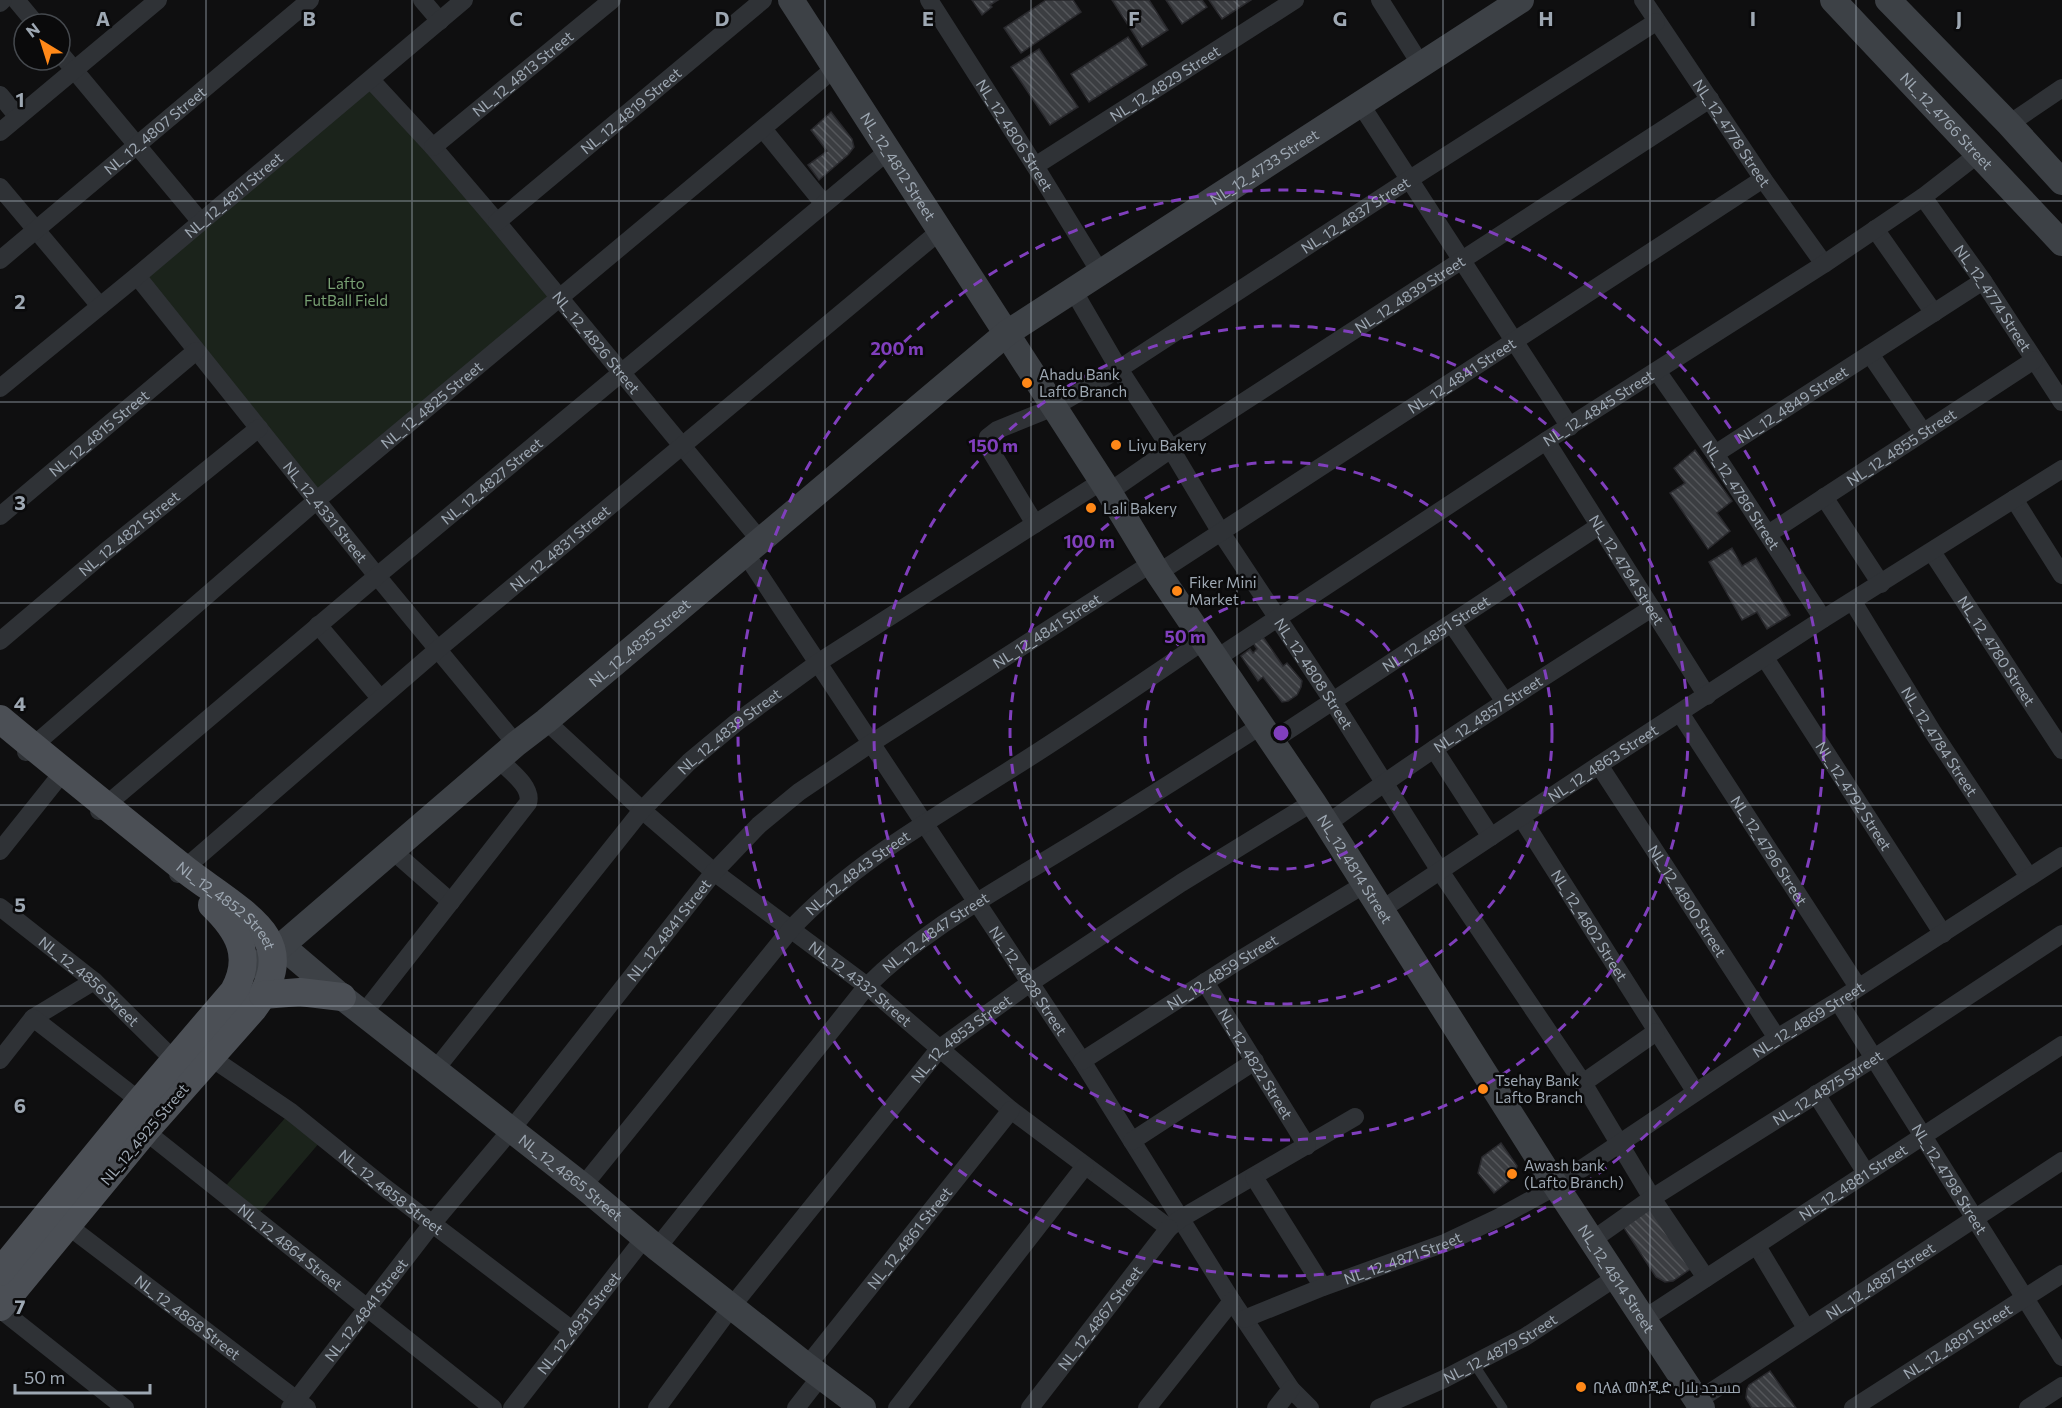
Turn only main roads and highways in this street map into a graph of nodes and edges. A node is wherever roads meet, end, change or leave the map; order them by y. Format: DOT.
graph roads {
  1 [pos="0,719"];
  2 [pos="0,734"];
  3 [pos="28,750"];
  4 [pos="180,872"];
  5 [pos="277,951"];
  6 [pos="238,983"];
  7 [pos="263,995"];
  8 [pos="353,1006"];
  9 [pos="99,1169"];
  10 [pos="0,1272"];
  11 [pos="0,1308"];
  1 -- 3 [label="main road, NL_12_4852 Street"];
  2 -- 3 [label="main road, NL_12_4852 Street"];
  3 -- 4 [label="main road, NL_12_4852 Street"];
  4 -- 5 [label="main road, NL_12_4852 Street"];
  4 -- 6 [label="main road, NL_12_4852 Street"];
  5 -- 7 [label="main road, NL_12_4925 Street"];
  6 -- 9 [label="main road, NL_12_4925 Street"];
  7 -- 8 [label="main road"];
  7 -- 9 [label="main road, NL_12_4925 Street"];
  9 -- 10 [label="main road, NL_12_4925 Street"];
  9 -- 11 [label="main road, NL_12_4925 Street"];
}
